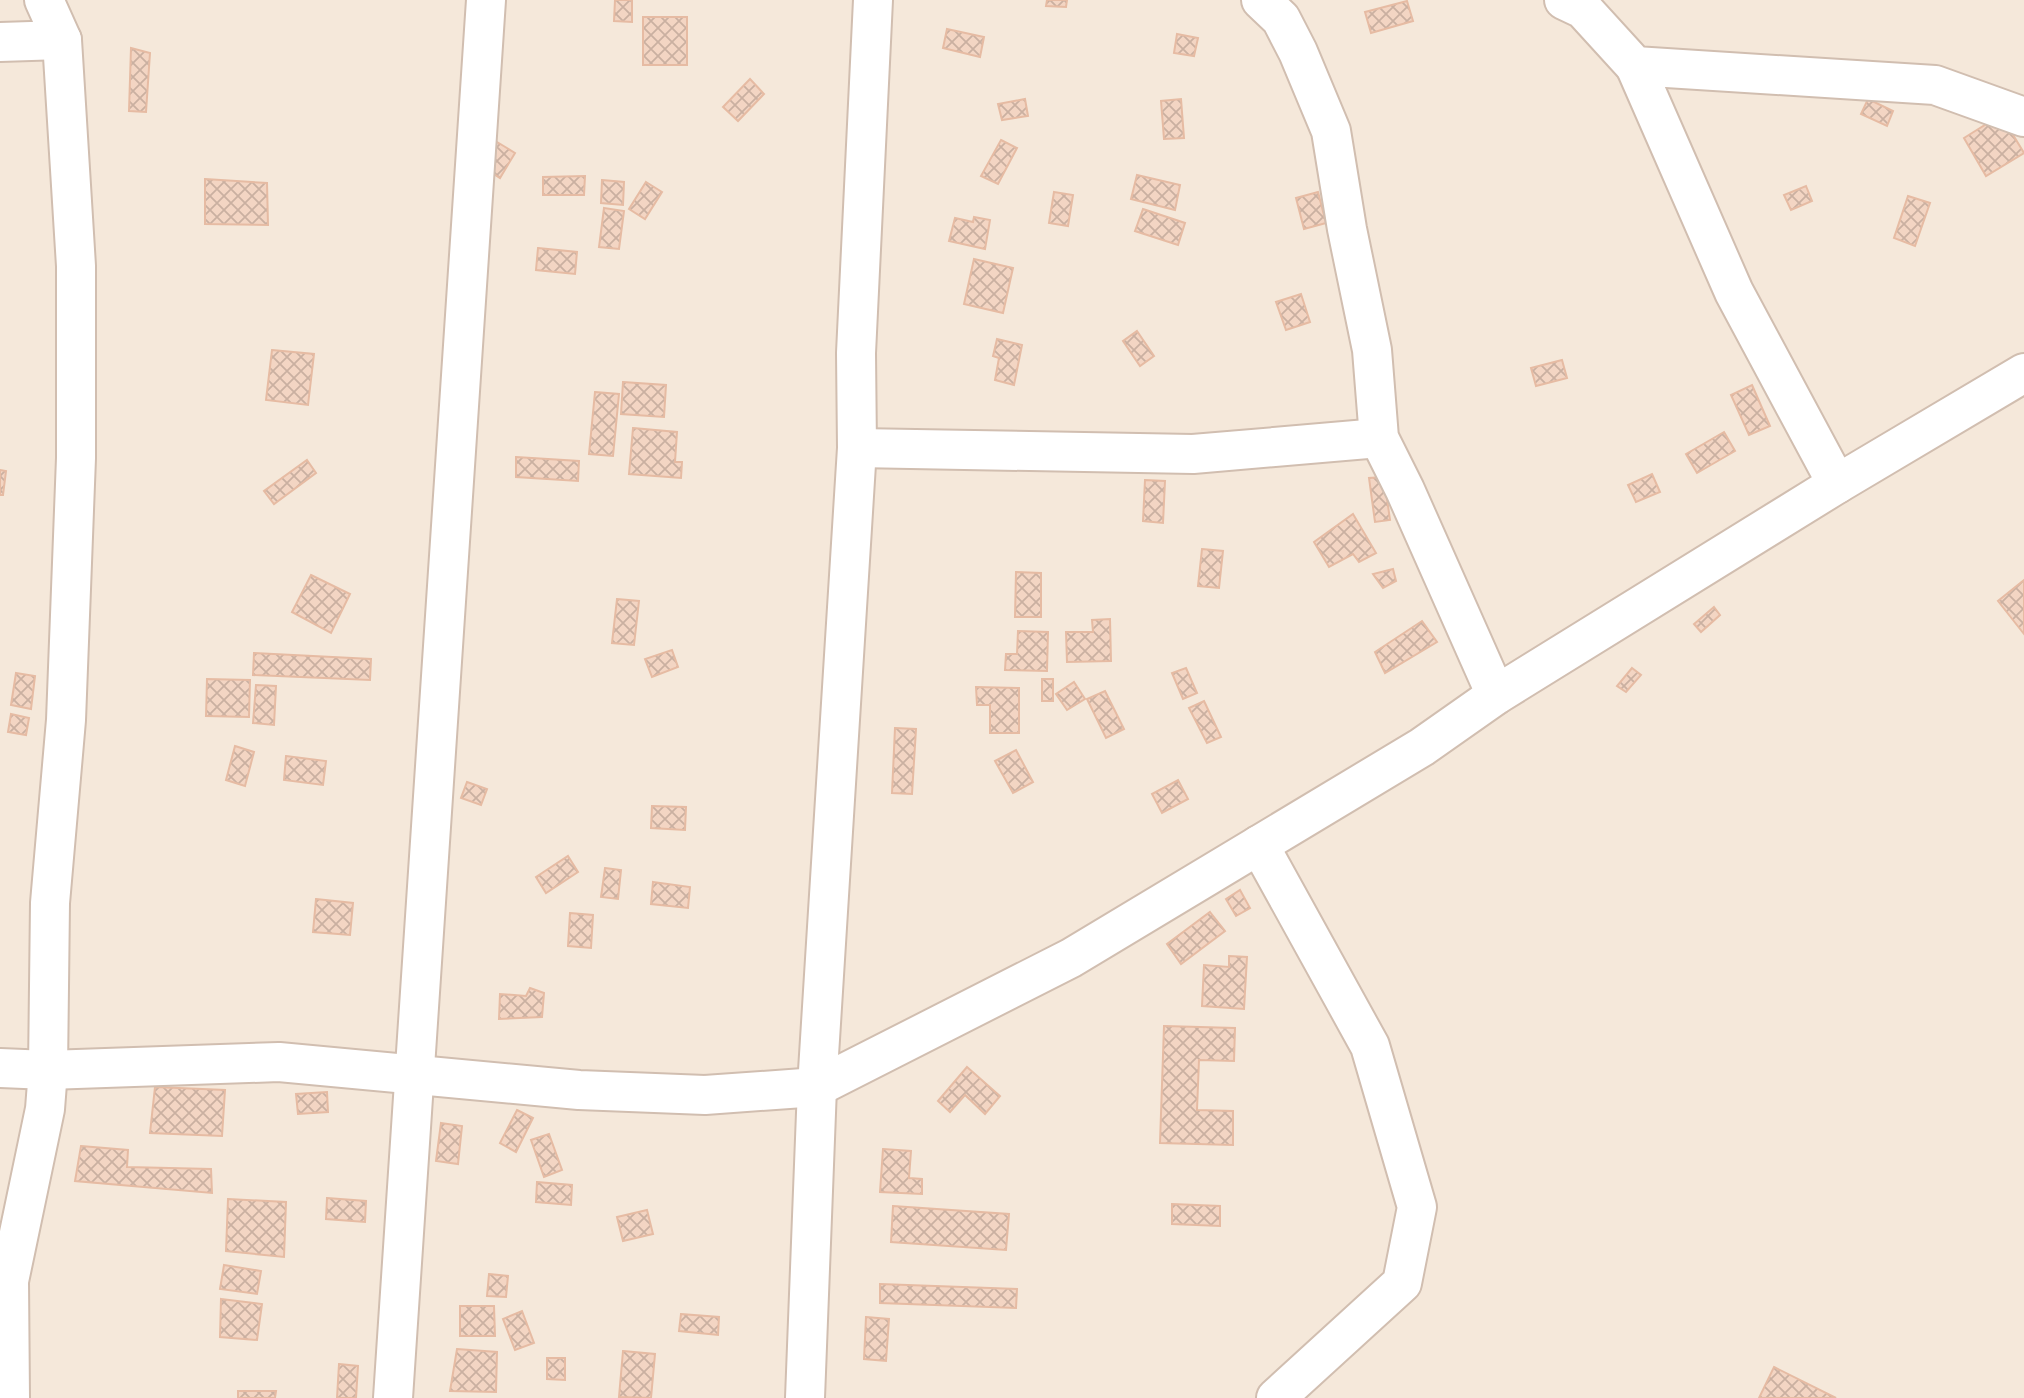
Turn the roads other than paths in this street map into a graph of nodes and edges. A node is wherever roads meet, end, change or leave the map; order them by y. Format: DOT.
graph roads {
  1 [pos="44,0"];
  2 [pos="486,0"];
  3 [pos="873,0"];
  4 [pos="1564,0"];
  5 [pos="1281,6"];
  6 [pos="62,40"];
  7 [pos="0,41"];
  8 [pos="1635,66"];
  9 [pos="2024,117"];
  10 [pos="2024,373"];
  11 [pos="1379,438"];
  12 [pos="857,448"];
  13 [pos="1837,484"];
  14 [pos="1496,695"];
  15 [pos="1259,845"];
  16 [pos="0,1068"];
  17 [pos="47,1070"];
  18 [pos="413,1074"];
  19 [pos="817,1087"];
  20 [pos="10,1398"];
  21 [pos="393,1398"];
  22 [pos="805,1398"];
  23 [pos="1276,1398"];
  1 -- 6 [label="street"];
  2 -- 18 [label="street"];
  3 -- 12 [label="street"];
  4 -- 8 [label="street"];
  5 -- 11 [label="street"];
  6 -- 7 [label="street"];
  6 -- 17 [label="street"];
  8 -- 9 [label="street"];
  8 -- 13 [label="street"];
  10 -- 13 [label="street"];
  11 -- 12 [label="street"];
  11 -- 14 [label="street"];
  12 -- 19 [label="street"];
  13 -- 14 [label="street"];
  14 -- 15 [label="street"];
  15 -- 19 [label="street"];
  15 -- 23 [label="street"];
  16 -- 17 [label="street"];
  17 -- 18 [label="street"];
  17 -- 20 [label="street"];
  18 -- 19 [label="street"];
  18 -- 21 [label="street"];
  19 -- 22 [label="street"];
}
